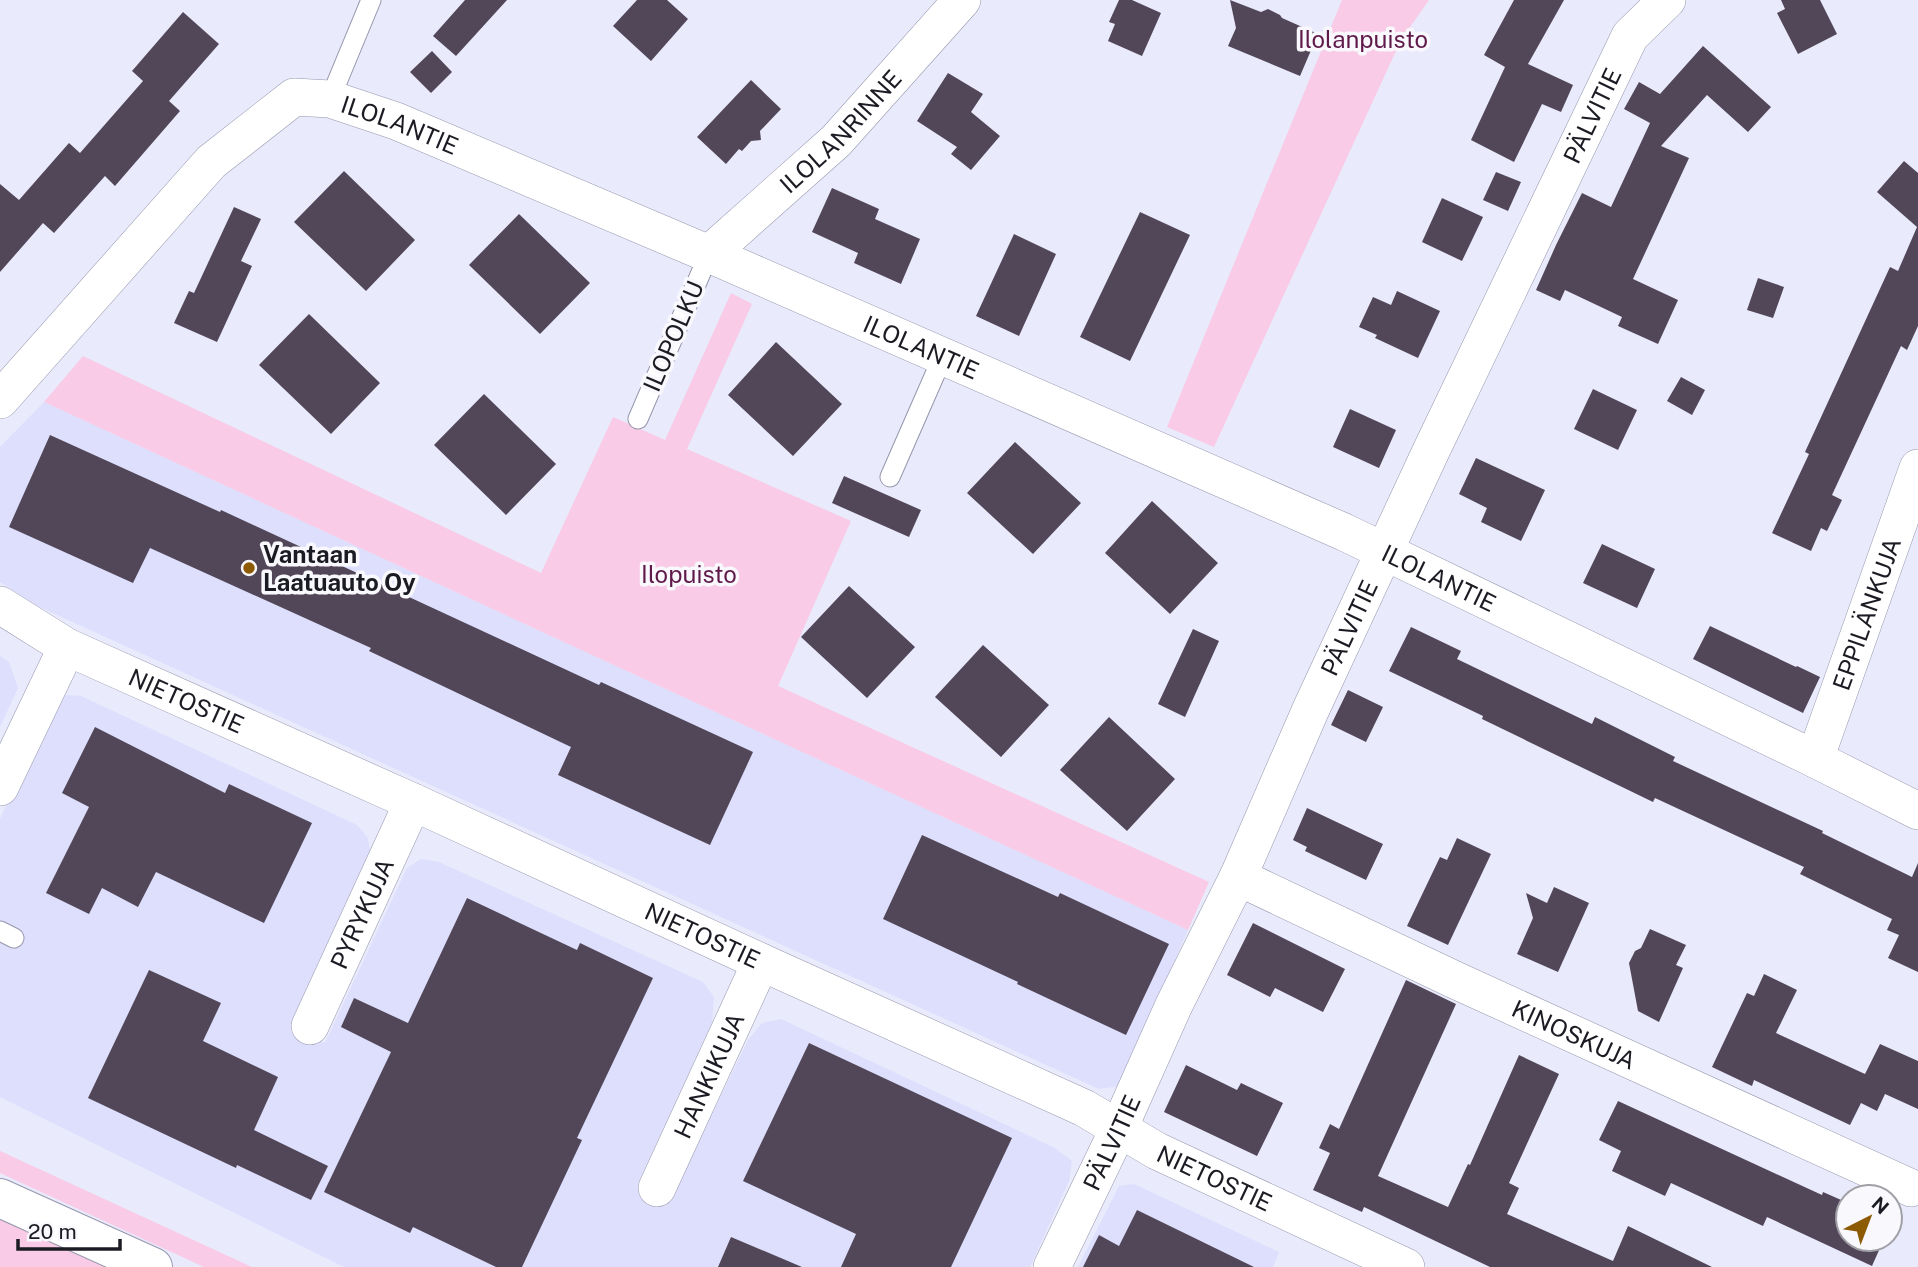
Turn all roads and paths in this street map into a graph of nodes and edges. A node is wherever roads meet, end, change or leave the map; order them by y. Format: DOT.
graph roads {
  1 [pos="372,0"];
  2 [pos="962,0"];
  3 [pos="1667,0"];
  4 [pos="330,99"];
  5 [pos="709,254"];
  6 [pos="943,356"];
  7 [pos="0,400"];
  8 [pos="638,419"];
  9 [pos="1918,468"];
  10 [pos="890,477"];
  11 [pos="1384,551"];
  12 [pos="0,606"];
  13 [pos="67,646"];
  14 [pos="1815,760"];
  15 [pos="0,787"];
  16 [pos="413,802"];
  17 [pos="1918,811"];
  18 [pos="1238,877"];
  19 [pos="761,962"];
  20 [pos="310,1026"];
  21 [pos="1119,1128"];
  22 [pos="657,1188"];
  23 [pos="1910,1188"];
  24 [pos="0,1198"];
  25 [pos="153,1267"];
  26 [pos="1052,1267"];
  27 [pos="1406,1267"];
  1 -- 4 [label="lane"];
  2 -- 5 [label="street, ILOLANRINNE"];
  3 -- 11 [label="street, PÄLVITIE"];
  4 -- 5 [label="street, ILOLANTIE"];
  4 -- 7 [label="street, ILOLANTIE"];
  5 -- 6 [label="street, ILOLANTIE"];
  5 -- 8 [label="lane, ILOPOLKU"];
  6 -- 10 [label="lane"];
  6 -- 11 [label="street, ILOLANTIE"];
  9 -- 14 [label="street, EPPILÄNKUJA"];
  11 -- 14 [label="street, ILOLANTIE"];
  11 -- 18 [label="street, PÄLVITIE"];
  12 -- 13 [label="street, NIETOSTIE"];
  13 -- 15 [label="street"];
  13 -- 16 [label="street, NIETOSTIE"];
  14 -- 17 [label="street, ILOLANTIE"];
  16 -- 19 [label="street, NIETOSTIE"];
  16 -- 20 [label="street, PYRYKUJA"];
  18 -- 21 [label="street, PÄLVITIE"];
  18 -- 23 [label="street, KINOSKUJA"];
  19 -- 21 [label="street, NIETOSTIE"];
  19 -- 22 [label="street, HANKIKUJA"];
  21 -- 26 [label="street, PÄLVITIE"];
  21 -- 27 [label="street, NIETOSTIE"];
  24 -- 25 [label="main road"];
}
